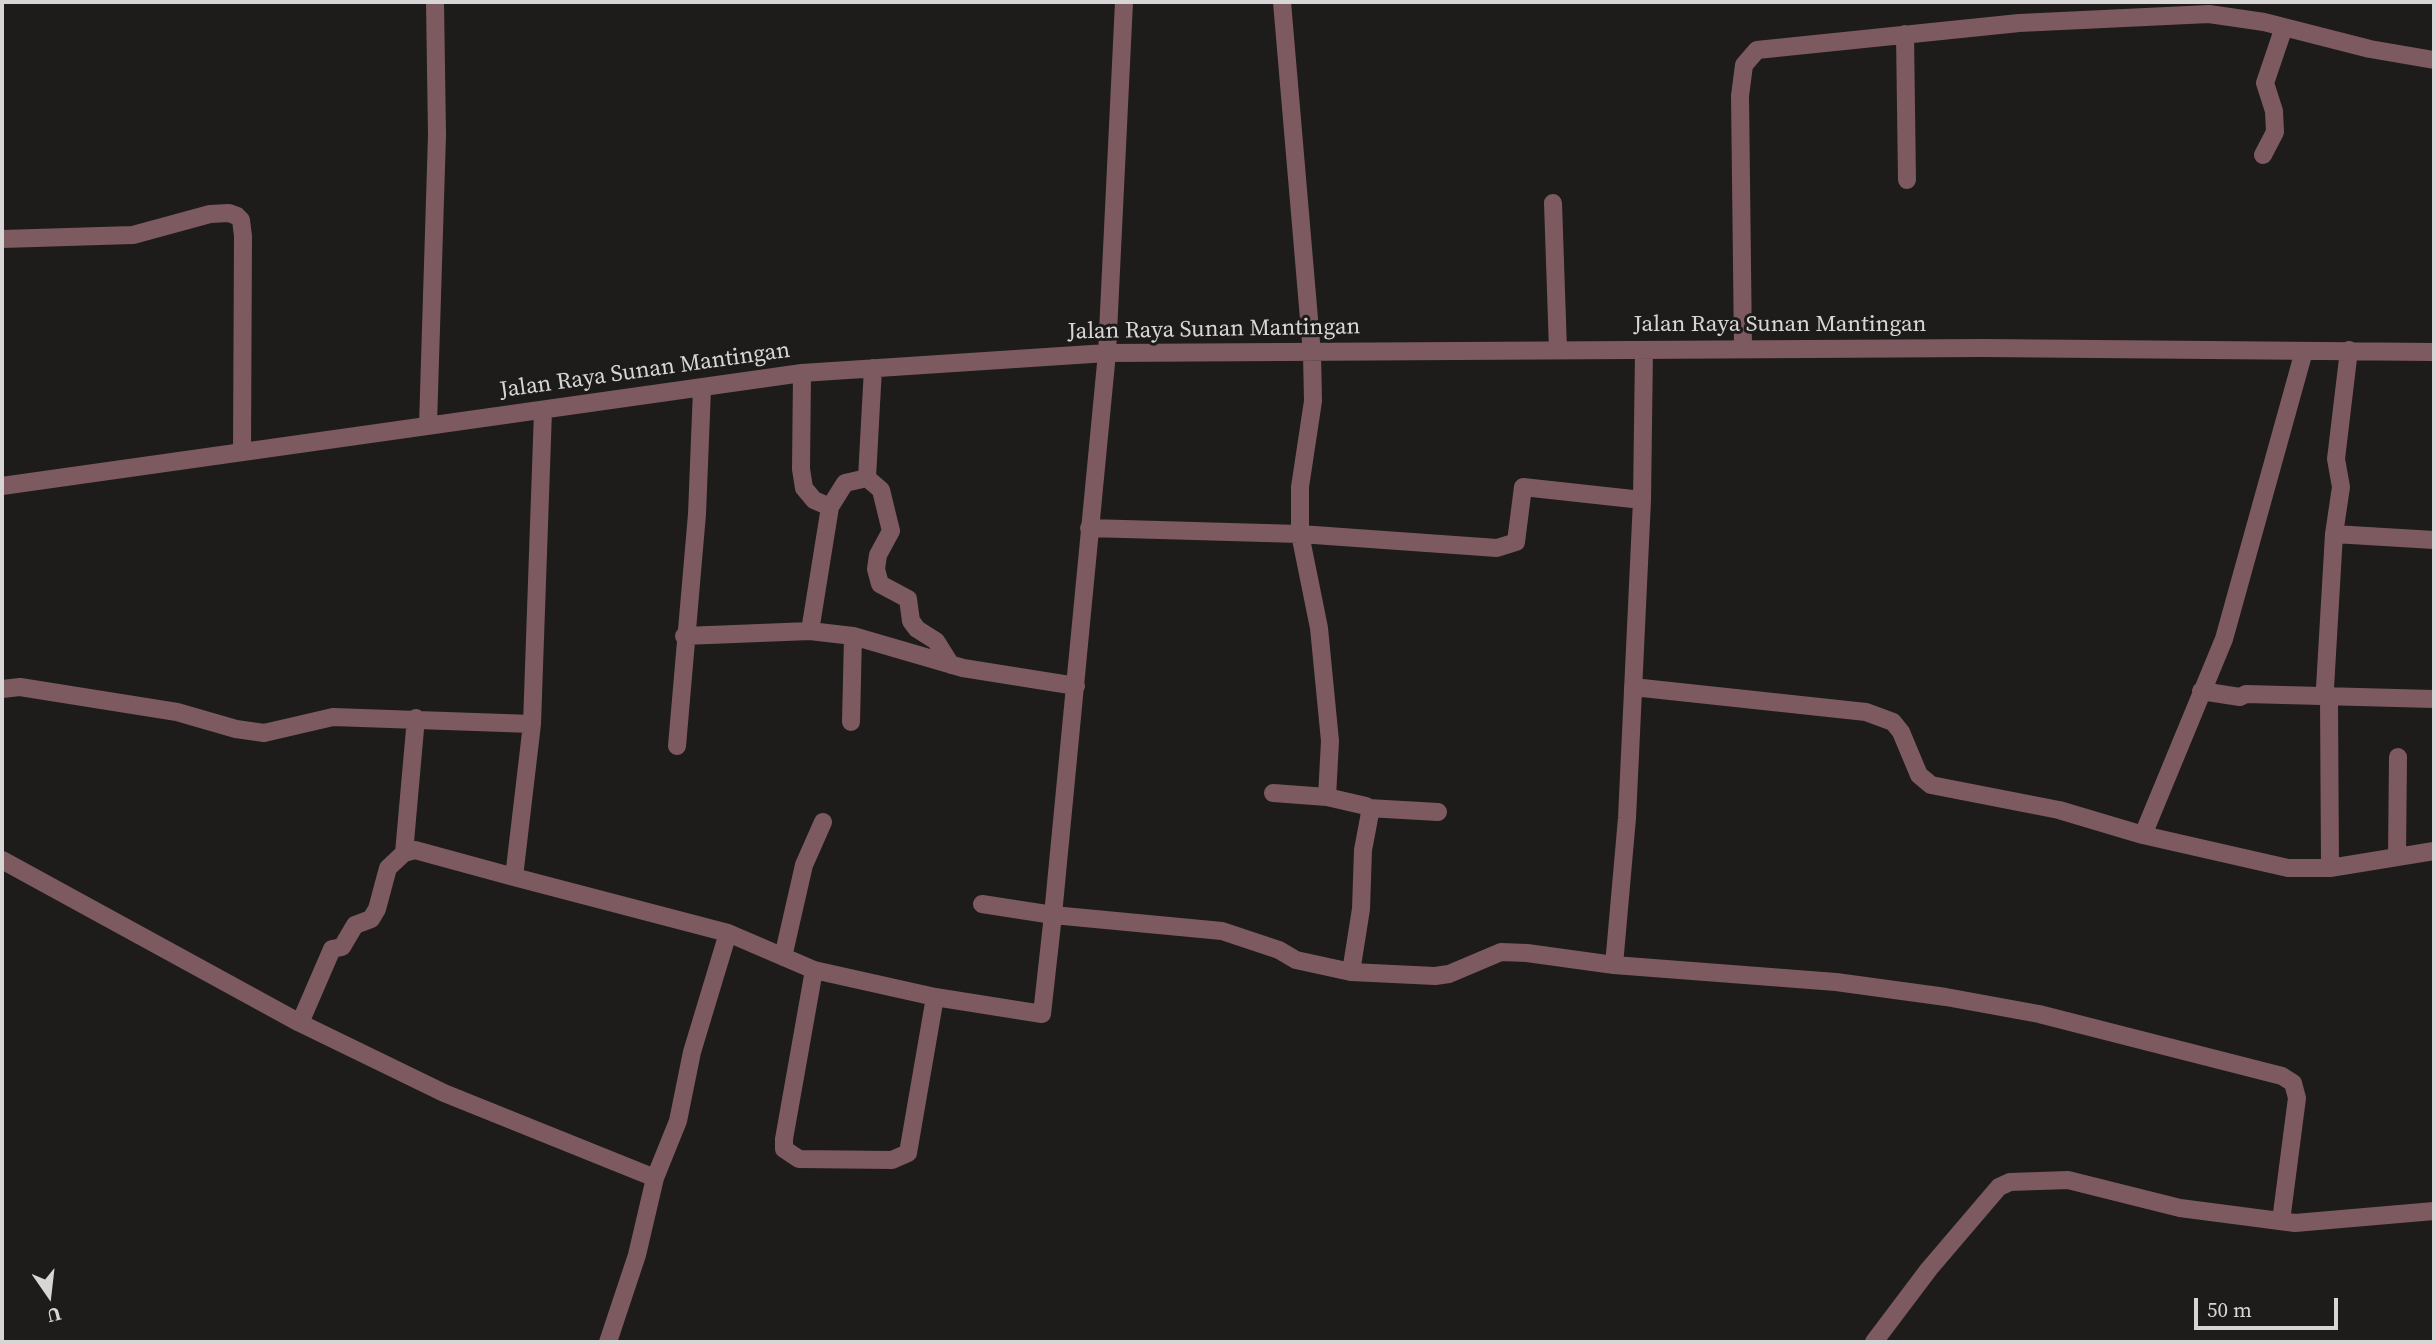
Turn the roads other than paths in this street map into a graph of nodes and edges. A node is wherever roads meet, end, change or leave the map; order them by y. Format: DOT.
graph roads {
  1 [pos="435,2"];
  2 [pos="1124,2"];
  3 [pos="1282,2"];
  4 [pos="2211,8"];
  5 [pos="2284,27"];
  6 [pos="1905,34"];
  7 [pos="2434,60"];
  8 [pos="2263,155"];
  9 [pos="1907,180"];
  10 [pos="1553,203"];
  11 [pos="2,239"];
  12 [pos="1742,349"];
  13 [pos="1558,350"];
  14 [pos="2349,350"];
  15 [pos="1644,351"];
  16 [pos="2304,351"];
  17 [pos="2434,352"];
  18 [pos="1107,354"];
  19 [pos="1312,354"];
  20 [pos="873,368"];
  21 [pos="803,373"];
  22 [pos="702,389"];
  23 [pos="543,411"];
  24 [pos="428,425"];
  25 [pos="242,452"];
  26 [pos="867,478"];
  27 [pos="2,486"];
  28 [pos="1642,499"];
  29 [pos="830,507"];
  30 [pos="1089,528"];
  31 [pos="1300,534"];
  32 [pos="2334,534"];
  33 [pos="2434,541"];
  34 [pos="810,631"];
  35 [pos="684,636"];
  36 [pos="853,636"];
  37 [pos="951,665"];
  38 [pos="1076,685"];
  39 [pos="1633,687"];
  40 [pos="2,689"];
  41 [pos="2201,691"];
  42 [pos="2329,698"];
  43 [pos="2434,699"];
  44 [pos="416,719"];
  45 [pos="851,722"];
  46 [pos="532,723"];
  47 [pos="677,746"];
  48 [pos="2398,757"];
  49 [pos="1273,793"];
  50 [pos="1327,797"];
  51 [pos="1368,808"];
  52 [pos="1438,812"];
  53 [pos="823,822"];
  54 [pos="2143,835"];
  55 [pos="2434,851"];
  56 [pos="404,853"];
  57 [pos="2397,857"];
  58 [pos="2,860"];
  59 [pos="2330,868"];
  60 [pos="514,877"];
  61 [pos="982,904"];
  62 [pos="1053,915"];
  63 [pos="728,933"];
  64 [pos="783,957"];
  65 [pos="1614,965"];
  66 [pos="814,970"];
  67 [pos="1351,972"];
  68 [pos="935,998"];
  69 [pos="300,1023"];
  70 [pos="655,1178"];
  71 [pos="2434,1211"];
  72 [pos="2281,1221"];
  73 [pos="608,1342"];
  74 [pos="1874,1342"];
  1 -- 24 [label="street"];
  2 -- 18 [label="street"];
  3 -- 19 [label="street"];
  4 -- 5 [label="street"];
  4 -- 6 [label="street"];
  5 -- 7 [label="street"];
  5 -- 8 [label="street"];
  6 -- 9 [label="street"];
  6 -- 12 [label="street"];
  10 -- 13 [label="street"];
  11 -- 25 [label="street"];
  12 -- 15 [label="street, Jalan Raya Sunan Mantingan"];
  12 -- 16 [label="street, Jalan Raya Sunan Mantingan"];
  13 -- 15 [label="street, Jalan Raya Sunan Mantingan"];
  13 -- 19 [label="street, Jalan Raya Sunan Mantingan"];
  14 -- 16 [label="street, Jalan Raya Sunan Mantingan"];
  14 -- 17 [label="street, Jalan Raya Sunan Mantingan"];
  14 -- 32 [label="street"];
  15 -- 28 [label="street"];
  16 -- 41 [label="street"];
  18 -- 19 [label="street, Jalan Raya Sunan Mantingan"];
  18 -- 20 [label="street, Jalan Raya Sunan Mantingan"];
  18 -- 30 [label="street"];
  19 -- 31 [label="street"];
  20 -- 21 [label="street, Jalan Raya Sunan Mantingan"];
  20 -- 26 [label="street"];
  21 -- 22 [label="street, Jalan Raya Sunan Mantingan"];
  21 -- 29 [label="street"];
  22 -- 23 [label="street, Jalan Raya Sunan Mantingan"];
  22 -- 35 [label="street"];
  23 -- 24 [label="street, Jalan Raya Sunan Mantingan"];
  23 -- 46 [label="street"];
  24 -- 25 [label="street, Jalan Raya Sunan Mantingan"];
  25 -- 27 [label="street, Jalan Raya Sunan Mantingan"];
  26 -- 29 [label="street"];
  26 -- 37 [label="street"];
  28 -- 31 [label="street"];
  28 -- 39 [label="street"];
  29 -- 34 [label="street"];
  30 -- 31 [label="street"];
  30 -- 38 [label="street"];
  31 -- 50 [label="street"];
  32 -- 33 [label="street"];
  32 -- 42 [label="street"];
  34 -- 35 [label="street"];
  34 -- 36 [label="street"];
  35 -- 47 [label="street"];
  36 -- 37 [label="street"];
  36 -- 45 [label="street"];
  37 -- 38 [label="street"];
  38 -- 62 [label="street"];
  39 -- 54 [label="street"];
  39 -- 65 [label="street"];
  40 -- 44 [label="street"];
  41 -- 42 [label="street"];
  41 -- 54 [label="street"];
  42 -- 43 [label="street"];
  42 -- 59 [label="street"];
  44 -- 46 [label="street"];
  44 -- 56 [label="street"];
  46 -- 60 [label="street"];
  48 -- 57 [label="street"];
  49 -- 50 [label="street"];
  50 -- 51 [label="street"];
  51 -- 52 [label="street"];
  51 -- 67 [label="street"];
  53 -- 64 [label="street"];
  54 -- 59 [label="street"];
  55 -- 57 [label="street"];
  56 -- 60 [label="street"];
  56 -- 69 [label="street"];
  57 -- 59 [label="street"];
  58 -- 69 [label="street"];
  60 -- 63 [label="street"];
  61 -- 62 [label="street"];
  62 -- 67 [label="street"];
  62 -- 68 [label="street"];
  63 -- 64 [label="street"];
  63 -- 70 [label="street"];
  64 -- 66 [label="street"];
  65 -- 67 [label="street"];
  65 -- 72 [label="street"];
  66 -- 68 [label="street"];
  66 -- 68 [label="street"];
  69 -- 70 [label="street"];
  70 -- 73 [label="street"];
  71 -- 72 [label="street"];
  72 -- 74 [label="street"];
}
